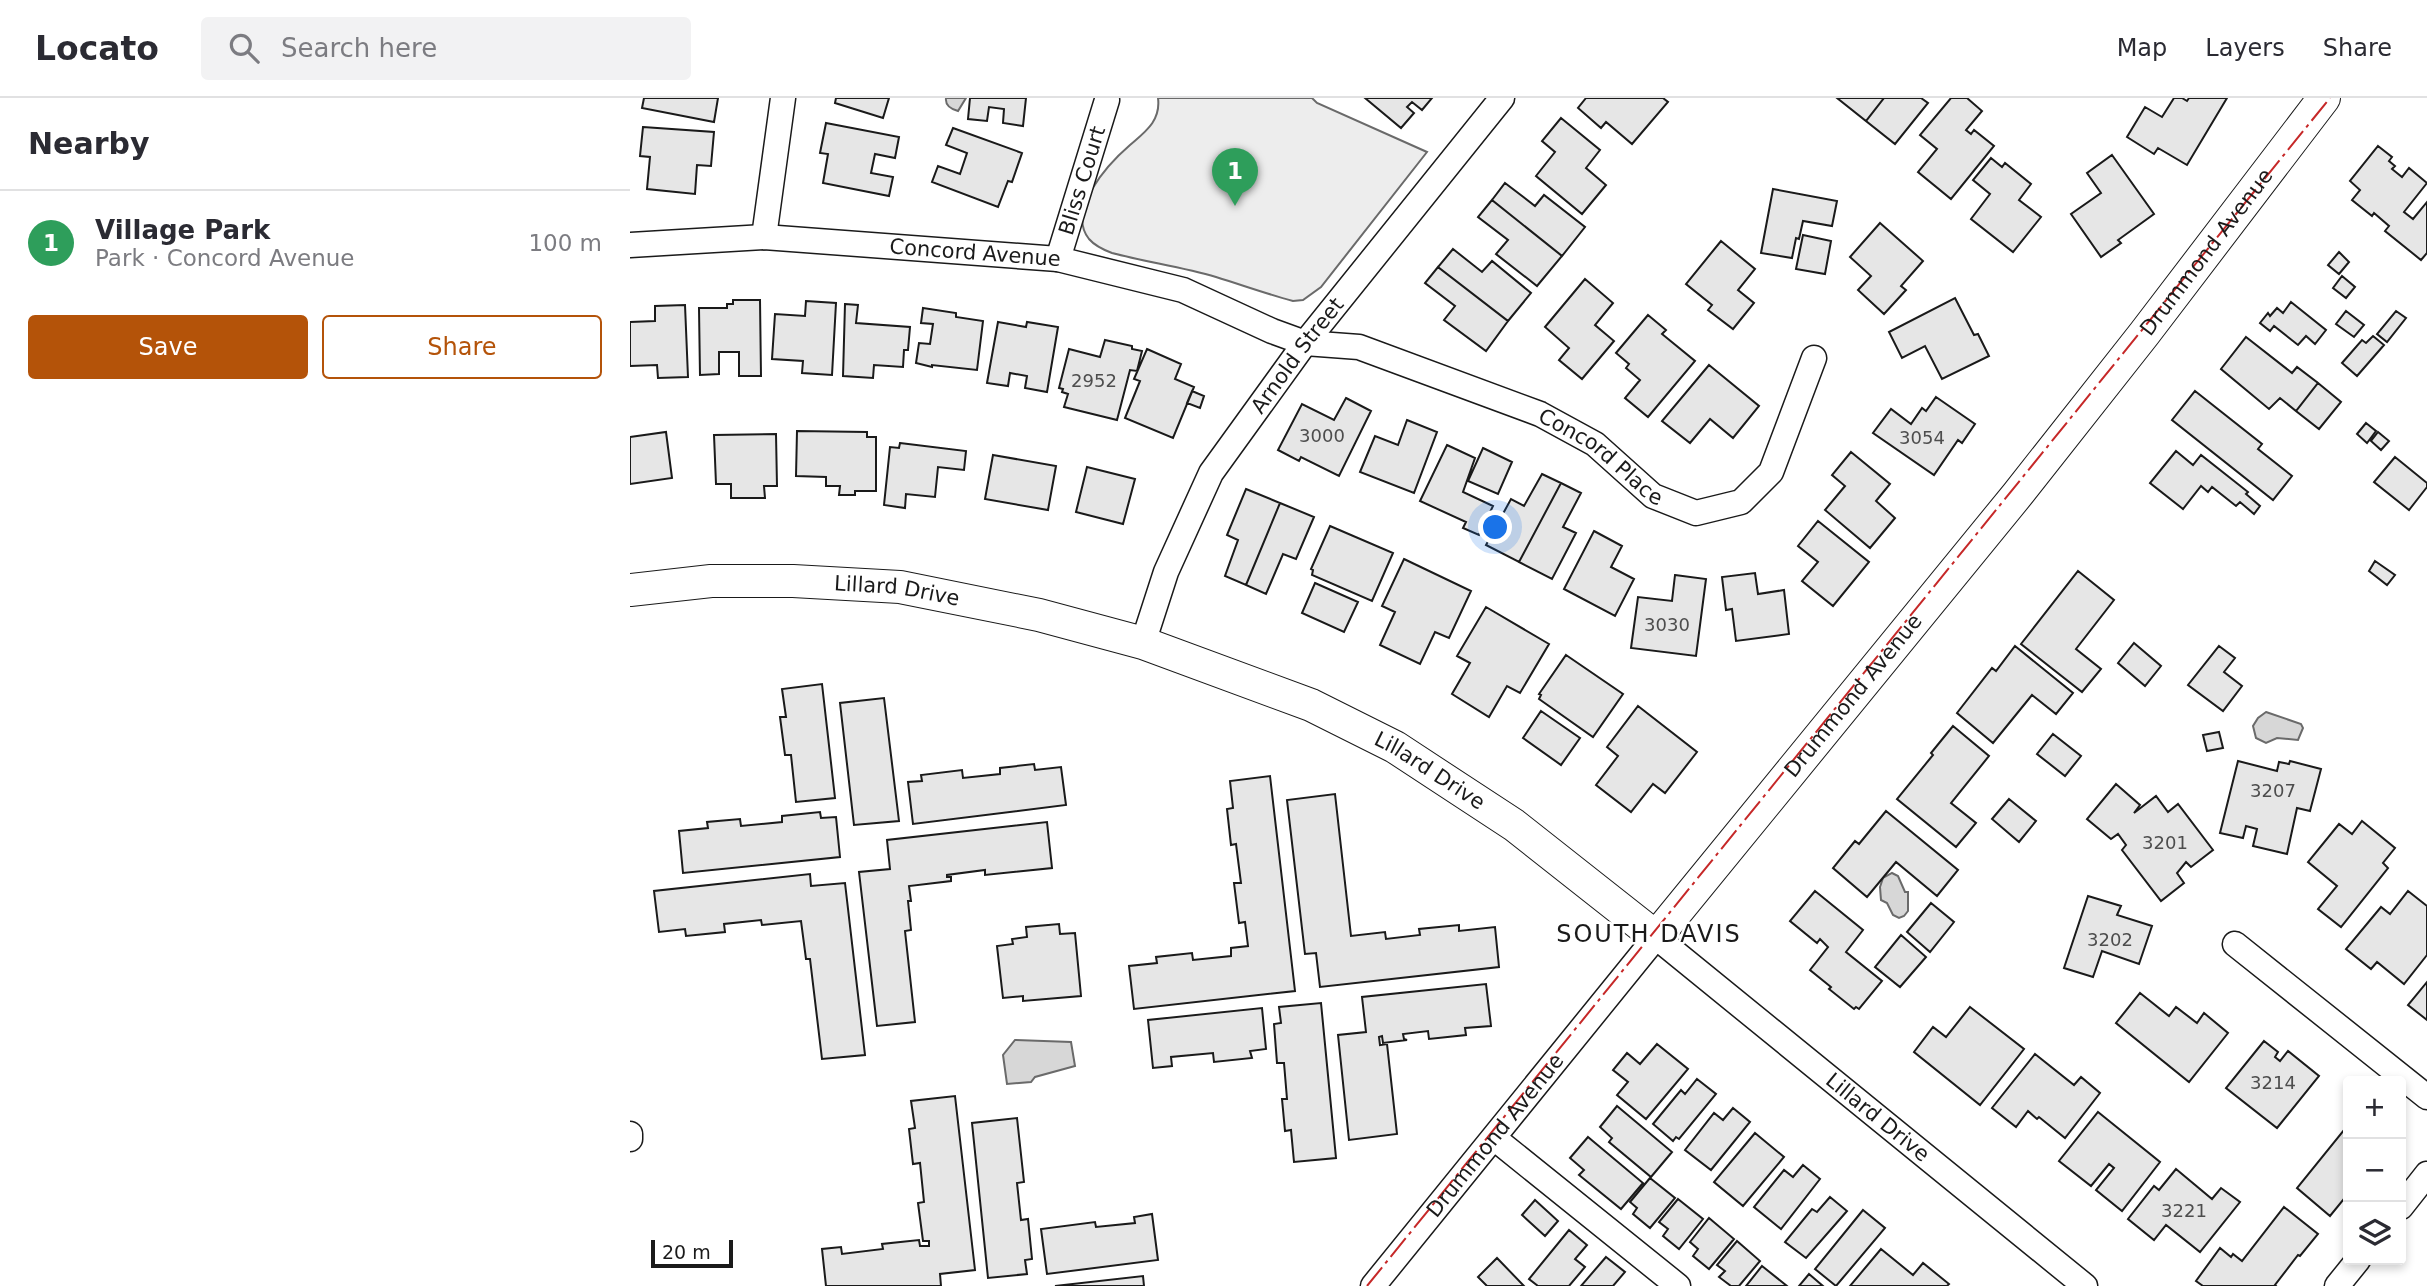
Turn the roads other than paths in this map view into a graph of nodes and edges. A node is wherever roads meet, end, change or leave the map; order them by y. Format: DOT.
graph roads {
  1 [pos="783,98"];
  2 [pos="1502,98"];
  3 [pos="2324,98"];
  4 [pos="1107,100"];
  5 [pos="765,237"];
  6 [pos="630,245"];
  7 [pos="1058,259"];
  8 [pos="1305,343"];
  9 [pos="1814,358"];
  10 [pos="630,590"];
  11 [pos="1143,643"];
  12 [pos="1656,937"];
  13 [pos="2235,944"];
  14 [pos="2427,1097"];
  15 [pos="1494,1138"];
  16 [pos="2427,1174"];
  17 [pos="2405,1202"];
  18 [pos="2354,1265"];
  19 [pos="1373,1286"];
  20 [pos="1678,1286"];
  21 [pos="2085,1286"];
  22 [pos="2337,1286"];
  1 -- 5 [label="street"];
  2 -- 8 [label="street, Arnold Street"];
  3 -- 12 [label="street, Drummond Avenue"];
  4 -- 7 [label="street, Bliss Court"];
  5 -- 6 [label="street, Concord Avenue"];
  5 -- 7 [label="street, Concord Avenue"];
  7 -- 8 [label="street, Concord Avenue"];
  8 -- 9 [label="street, Concord Place"];
  8 -- 11 [label="street, Arnold Street"];
  10 -- 11 [label="street, Lillard Drive"];
  11 -- 12 [label="street, Lillard Drive"];
  12 -- 15 [label="street, Drummond Avenue"];
  12 -- 21 [label="street, Lillard Drive"];
  13 -- 14 [label="street"];
  15 -- 19 [label="street, Drummond Avenue"];
  15 -- 20 [label="street"];
  16 -- 17 [label="street"];
  18 -- 22 [label="street"];
}
